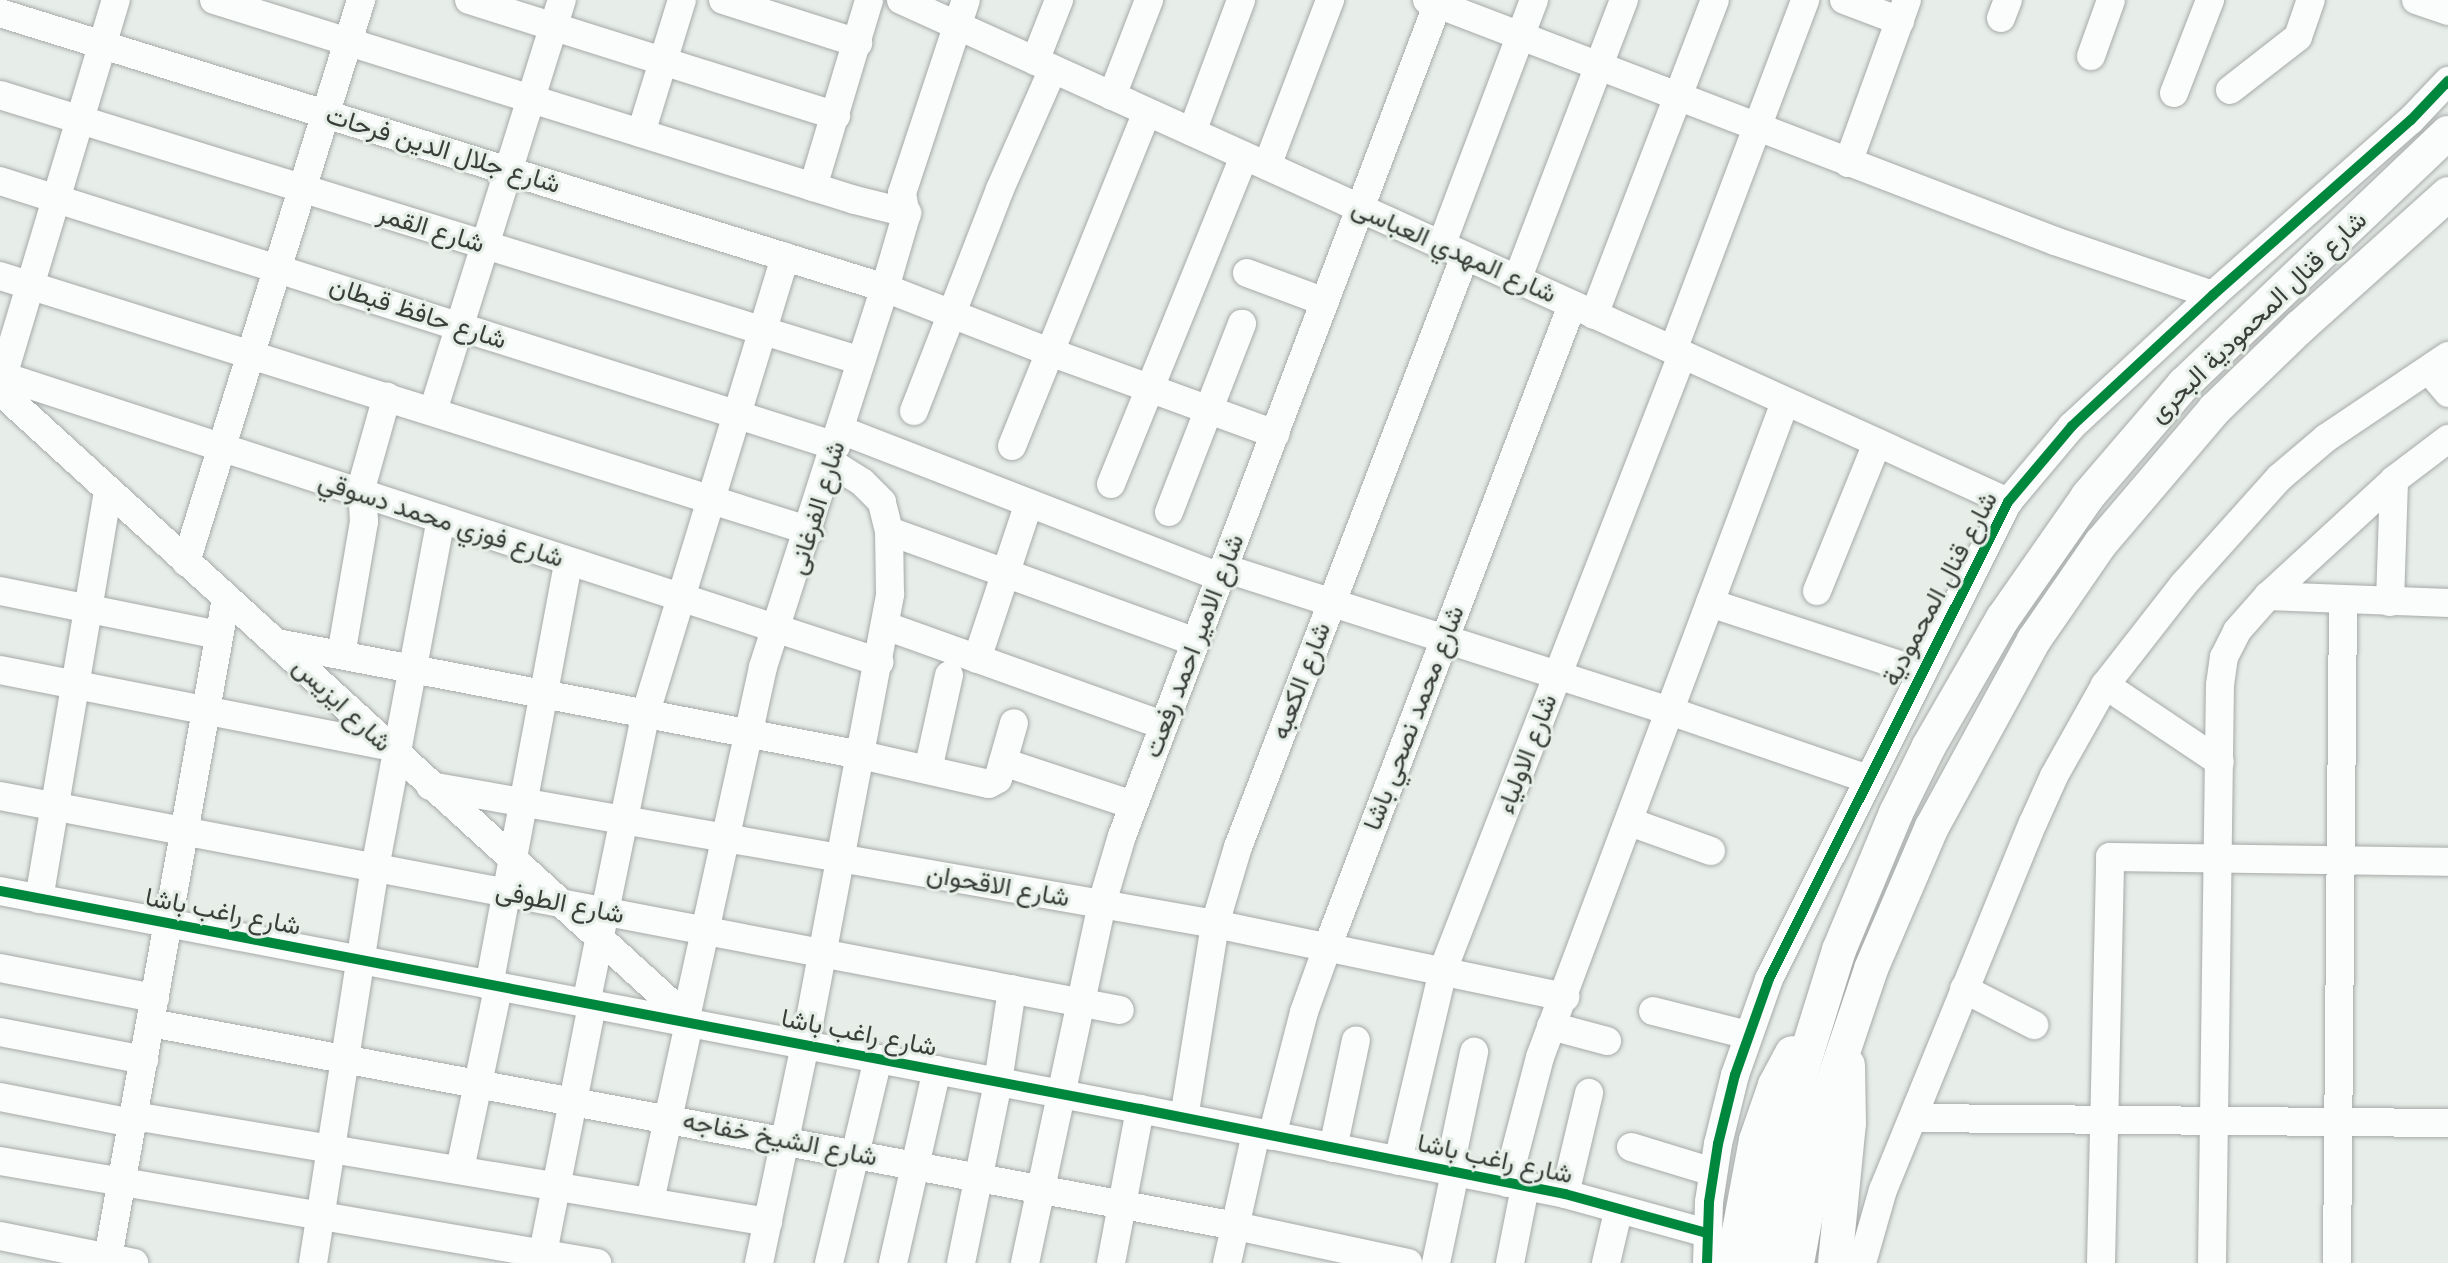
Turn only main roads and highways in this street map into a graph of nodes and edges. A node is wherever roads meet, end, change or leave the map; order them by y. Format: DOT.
graph roads {
  1 [pos="2448,133"];
  2 [pos="2448,194"];
  3 [pos="1815,1020"];
  4 [pos="1846,1041"];
  5 [pos="1858,1262"];
  6 [pos="1733,1263"];
  7 [pos="1766,1263"];
  8 [pos="1797,1263"];
  1 -- 3 [label="main road, شارع قنال المحمودية البحرى"];
  2 -- 4 [label="main road, شارع قنال المحمودية البحرى"];
  3 -- 6 [label="main road"];
  3 -- 7 [label="main road"];
  4 -- 5 [label="main road"];
  4 -- 8 [label="main road, شارع قنال المحمودية البحرى"];
}
